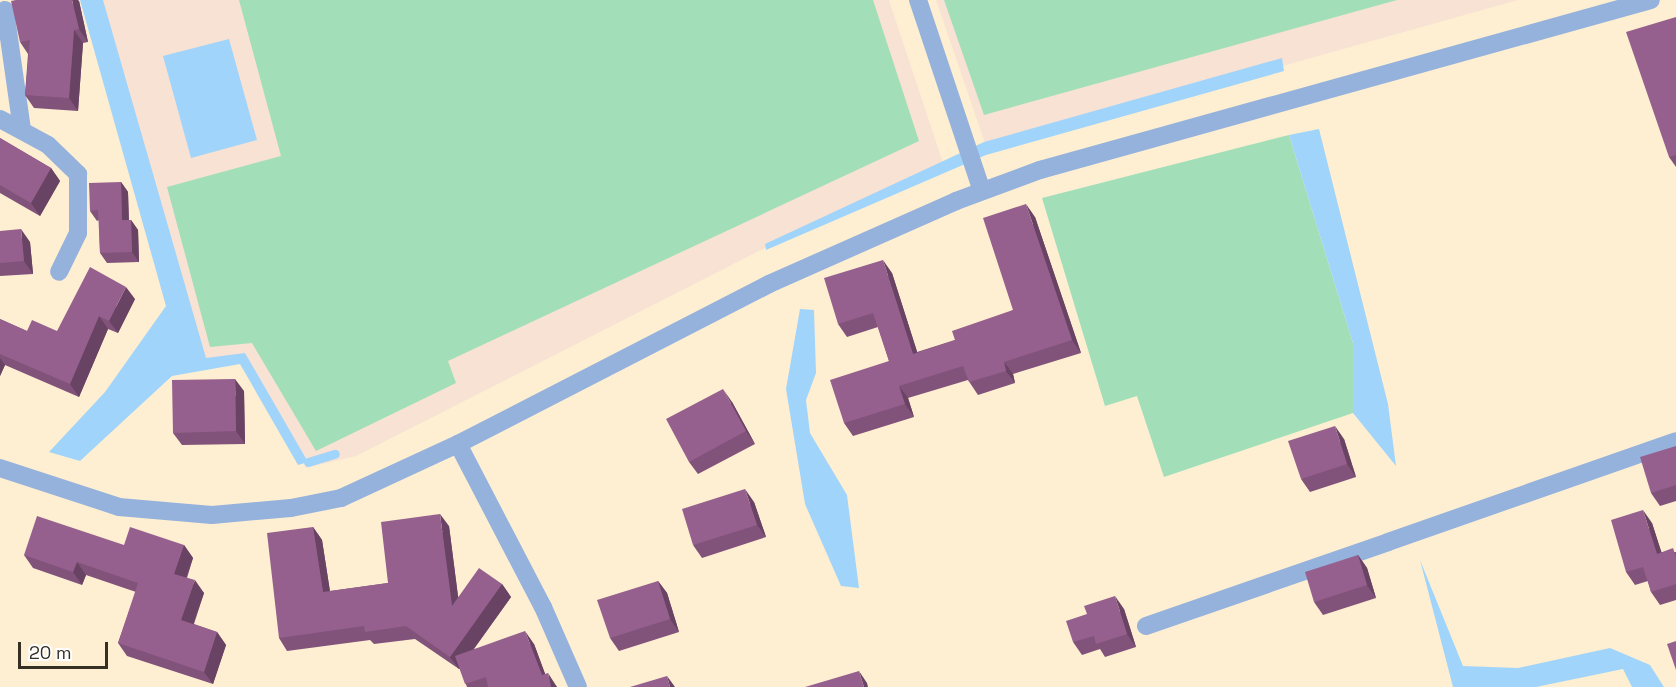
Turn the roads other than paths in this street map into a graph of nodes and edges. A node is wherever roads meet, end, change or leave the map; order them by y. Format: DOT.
graph roads {
  1 [pos="918,0"];
  2 [pos="1651,0"];
  3 [pos="5,10"];
  4 [pos="0,119"];
  5 [pos="22,130"];
  6 [pos="982,191"];
  7 [pos="59,272"];
  8 [pos="1676,441"];
  9 [pos="458,444"];
  10 [pos="0,468"];
  11 [pos="1146,626"];
  12 [pos="578,687"];
  1 -- 6 [label="street"];
  2 -- 6 [label="street"];
  3 -- 5 [label="street"];
  4 -- 5 [label="street"];
  5 -- 7 [label="street"];
  6 -- 9 [label="street"];
  8 -- 11 [label="street"];
  9 -- 10 [label="street"];
  9 -- 12 [label="street"];
}
